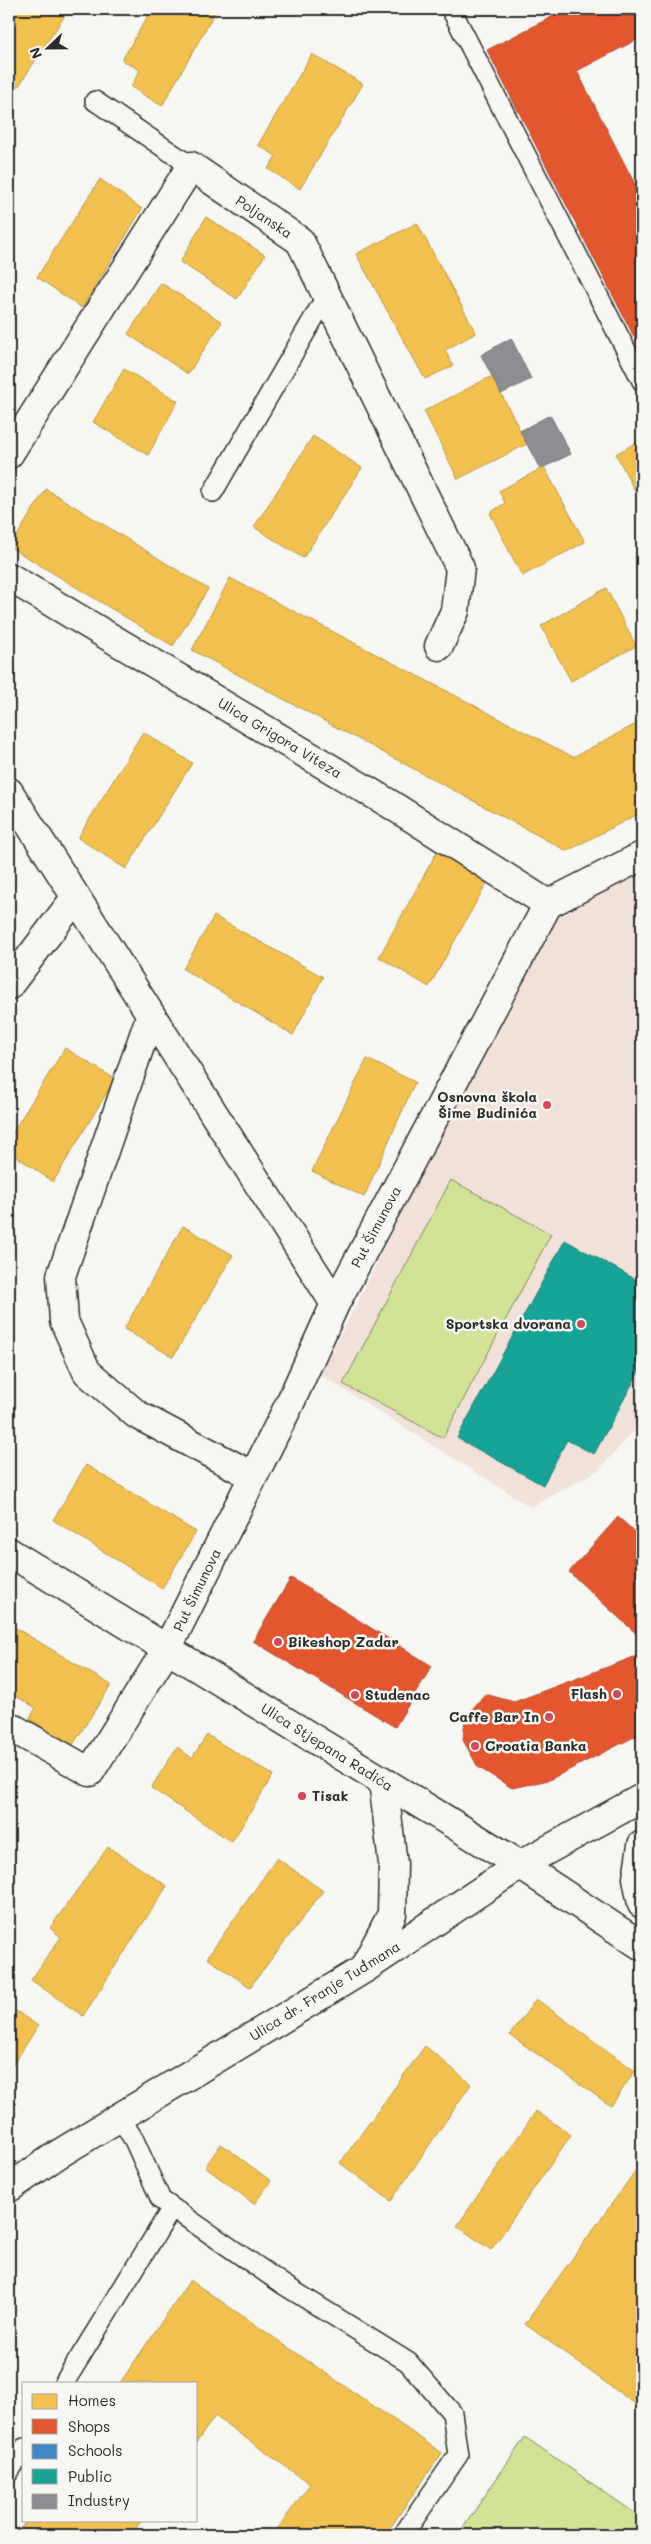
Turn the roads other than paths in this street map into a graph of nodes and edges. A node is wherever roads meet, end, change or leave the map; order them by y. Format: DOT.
graph roads {
  1 [pos="451,9"];
  2 [pos="95,102"];
  3 [pos="191,166"];
  4 [pos="327,295"];
  5 [pos="642,381"];
  6 [pos="9,454"];
  7 [pos="213,492"];
  8 [pos="9,577"];
  9 [pos="439,646"];
  10 [pos="9,792"];
  11 [pos="642,856"];
  12 [pos="76,897"];
  13 [pos="548,904"];
  14 [pos="9,985"];
  15 [pos="150,1017"];
  16 [pos="335,1304"];
  17 [pos="253,1476"];
  18 [pos="9,1552"];
  19 [pos="167,1649"];
  20 [pos="9,1726"];
  21 [pos="383,1782"];
  22 [pos="642,1798"];
  23 [pos="642,1845"];
  24 [pos="520,1865"];
  25 [pos="642,1904"];
  26 [pos="642,1946"];
  27 [pos="364,1969"];
  28 [pos="120,2117"];
  29 [pos="57,2155"];
  30 [pos="9,2173"];
  31 [pos="9,2188"];
  32 [pos="172,2208"];
  33 [pos="65,2382"];
  34 [pos="22,2451"];
  35 [pos="9,2472"];
  36 [pos="404,2535"];
  1 -- 5 [label="lane"];
  2 -- 3 [label="lane"];
  3 -- 4 [label="street, Poljanska"];
  3 -- 6 [label="street"];
  4 -- 7 [label="lane"];
  4 -- 9 [label="street, Poljanska"];
  8 -- 13 [label="street, Ulica Grigora Viteza"];
  10 -- 12 [label="street"];
  11 -- 13 [label="street"];
  12 -- 14 [label="street"];
  12 -- 15 [label="street"];
  13 -- 16 [label="street, Put Šimunova"];
  15 -- 16 [label="street"];
  15 -- 17 [label="street"];
  16 -- 17 [label="street, Put Šimunova"];
  17 -- 19 [label="street, Put Šimunova"];
  18 -- 19 [label="street, Ulica Stjepana Radića"];
  19 -- 20 [label="street, Put Šimunova"];
  19 -- 21 [label="street, Ulica Stjepana Radića"];
  21 -- 24 [label="street, Ulica Stjepana Radića"];
  21 -- 27 [label="street"];
  22 -- 24 [label="street, Ulica dr. Franje Tuđmana"];
  23 -- 25 [label="street"];
  24 -- 26 [label="street, Ulica Stjepana Radića"];
  24 -- 27 [label="street, Ulica dr. Franje Tuđmana"];
  27 -- 28 [label="street, Ulica dr. Franje Tuđmana"];
  28 -- 29 [label="street, Ulica dr. Franje Tuđmana"];
  28 -- 32 [label="lane"];
  29 -- 30 [label="lane"];
  29 -- 31 [label="street, Ulica dr. Franje Tuđmana"];
  32 -- 33 [label="lane"];
  32 -- 36 [label="lane"];
  34 -- 35 [label="lane"];
}
